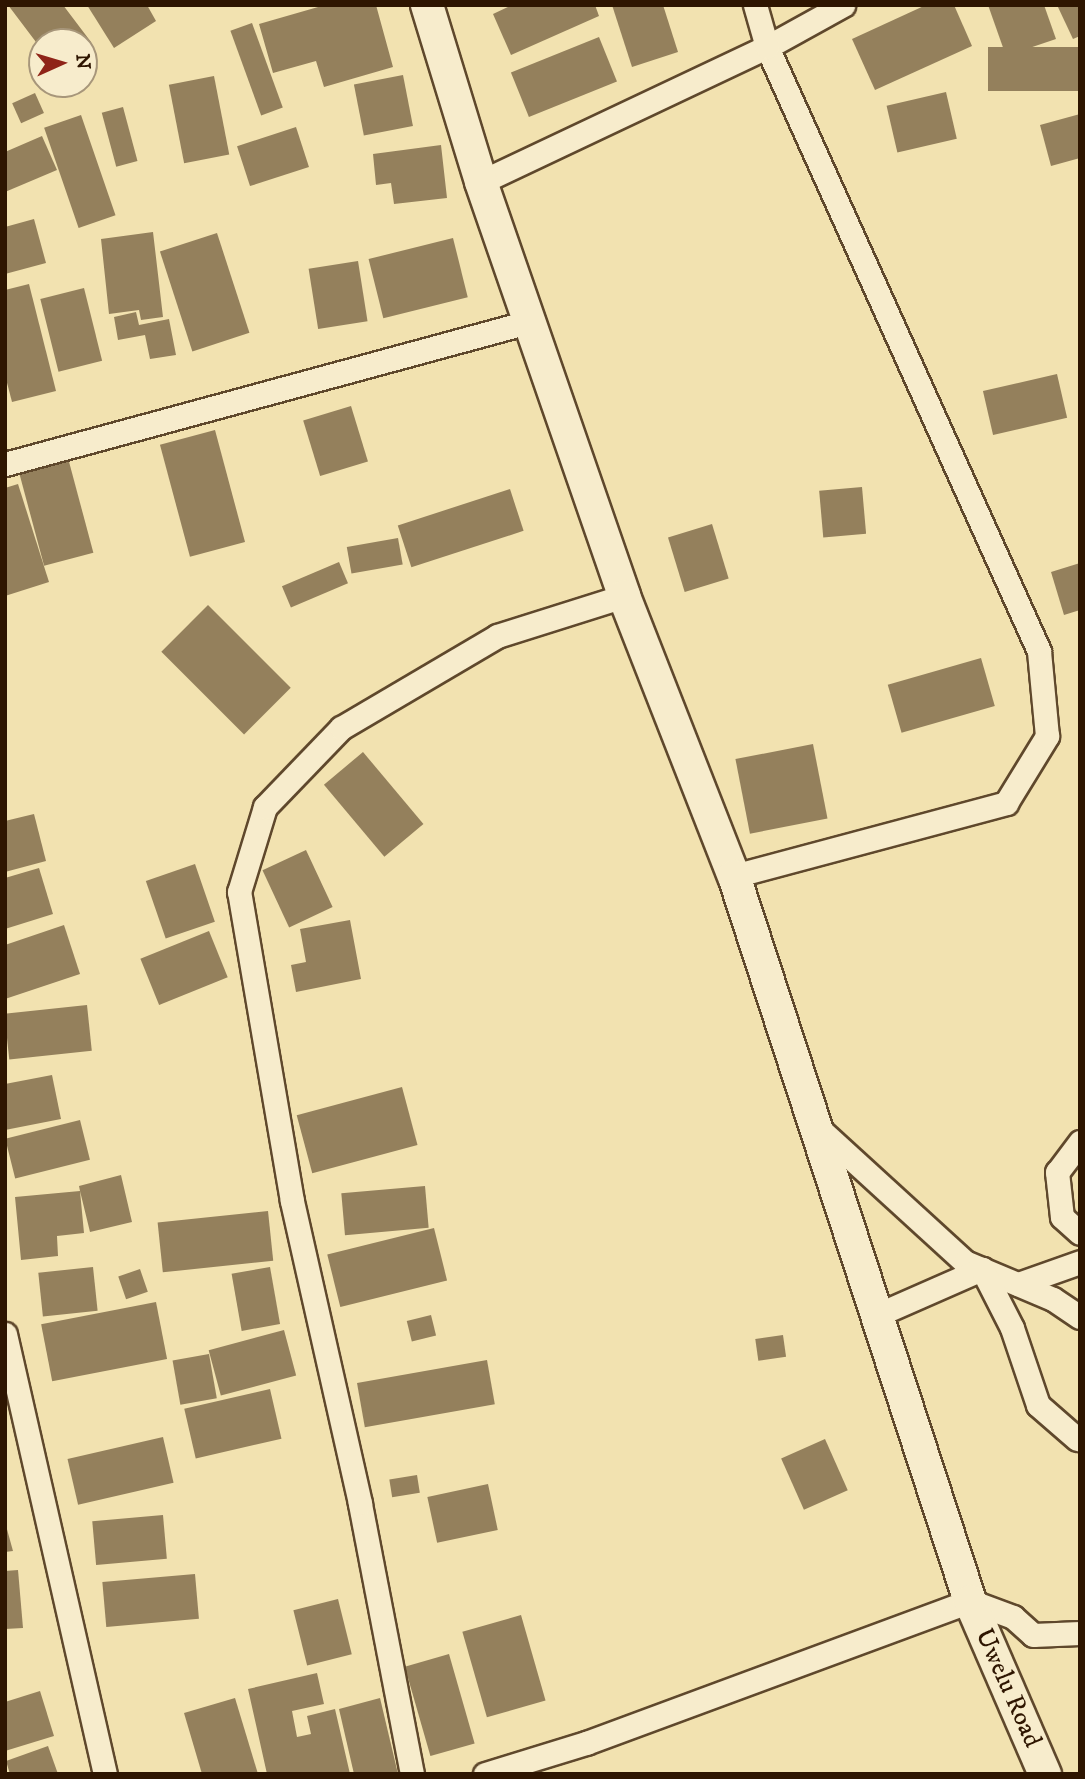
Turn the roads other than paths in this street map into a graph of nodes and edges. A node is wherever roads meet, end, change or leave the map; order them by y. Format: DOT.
graph roads {
  1 [pos="427,5"];
  2 [pos="755,5"];
  3 [pos="843,5"];
  4 [pos="767,47"];
  5 [pos="481,182"];
  6 [pos="532,321"];
  7 [pos="5,464"];
  8 [pos="624,596"];
  9 [pos="734,876"];
  10 [pos="816,1126"];
  11 [pos="1080,1142"];
  12 [pos="1080,1233"];
  13 [pos="1080,1262"];
  14 [pos="982,1269"];
  15 [pos="1018,1284"];
  16 [pos="877,1315"];
  17 [pos="1080,1317"];
  18 [pos="5,1334"];
  19 [pos="1077,1439"];
  20 [pos="970,1601"];
  21 [pos="1080,1633"];
  22 [pos="514,1770"];
  23 [pos="105,1774"];
  24 [pos="412,1774"];
  25 [pos="485,1774"];
  26 [pos="1045,1774"];
  1 -- 5 [label="street, Uwelu Road"];
  2 -- 4 [label="street"];
  3 -- 4 [label="street"];
  4 -- 5 [label="street"];
  4 -- 9 [label="street"];
  5 -- 6 [label="street, Uwelu Road"];
  6 -- 7 [label="street"];
  6 -- 8 [label="street, Uwelu Road"];
  8 -- 9 [label="street, Uwelu Road"];
  8 -- 24 [label="street"];
  9 -- 10 [label="street, Uwelu Road"];
  10 -- 14 [label="street"];
  10 -- 16 [label="street, Uwelu Road"];
  11 -- 12 [label="street"];
  13 -- 15 [label="street"];
  14 -- 15 [label="street"];
  14 -- 16 [label="street"];
  14 -- 19 [label="street"];
  15 -- 17 [label="street"];
  16 -- 20 [label="street, Uwelu Road"];
  18 -- 23 [label="street"];
  20 -- 21 [label="street"];
  20 -- 22 [label="street"];
  20 -- 26 [label="street, Uwelu Road"];
  22 -- 25 [label="street"];
}
